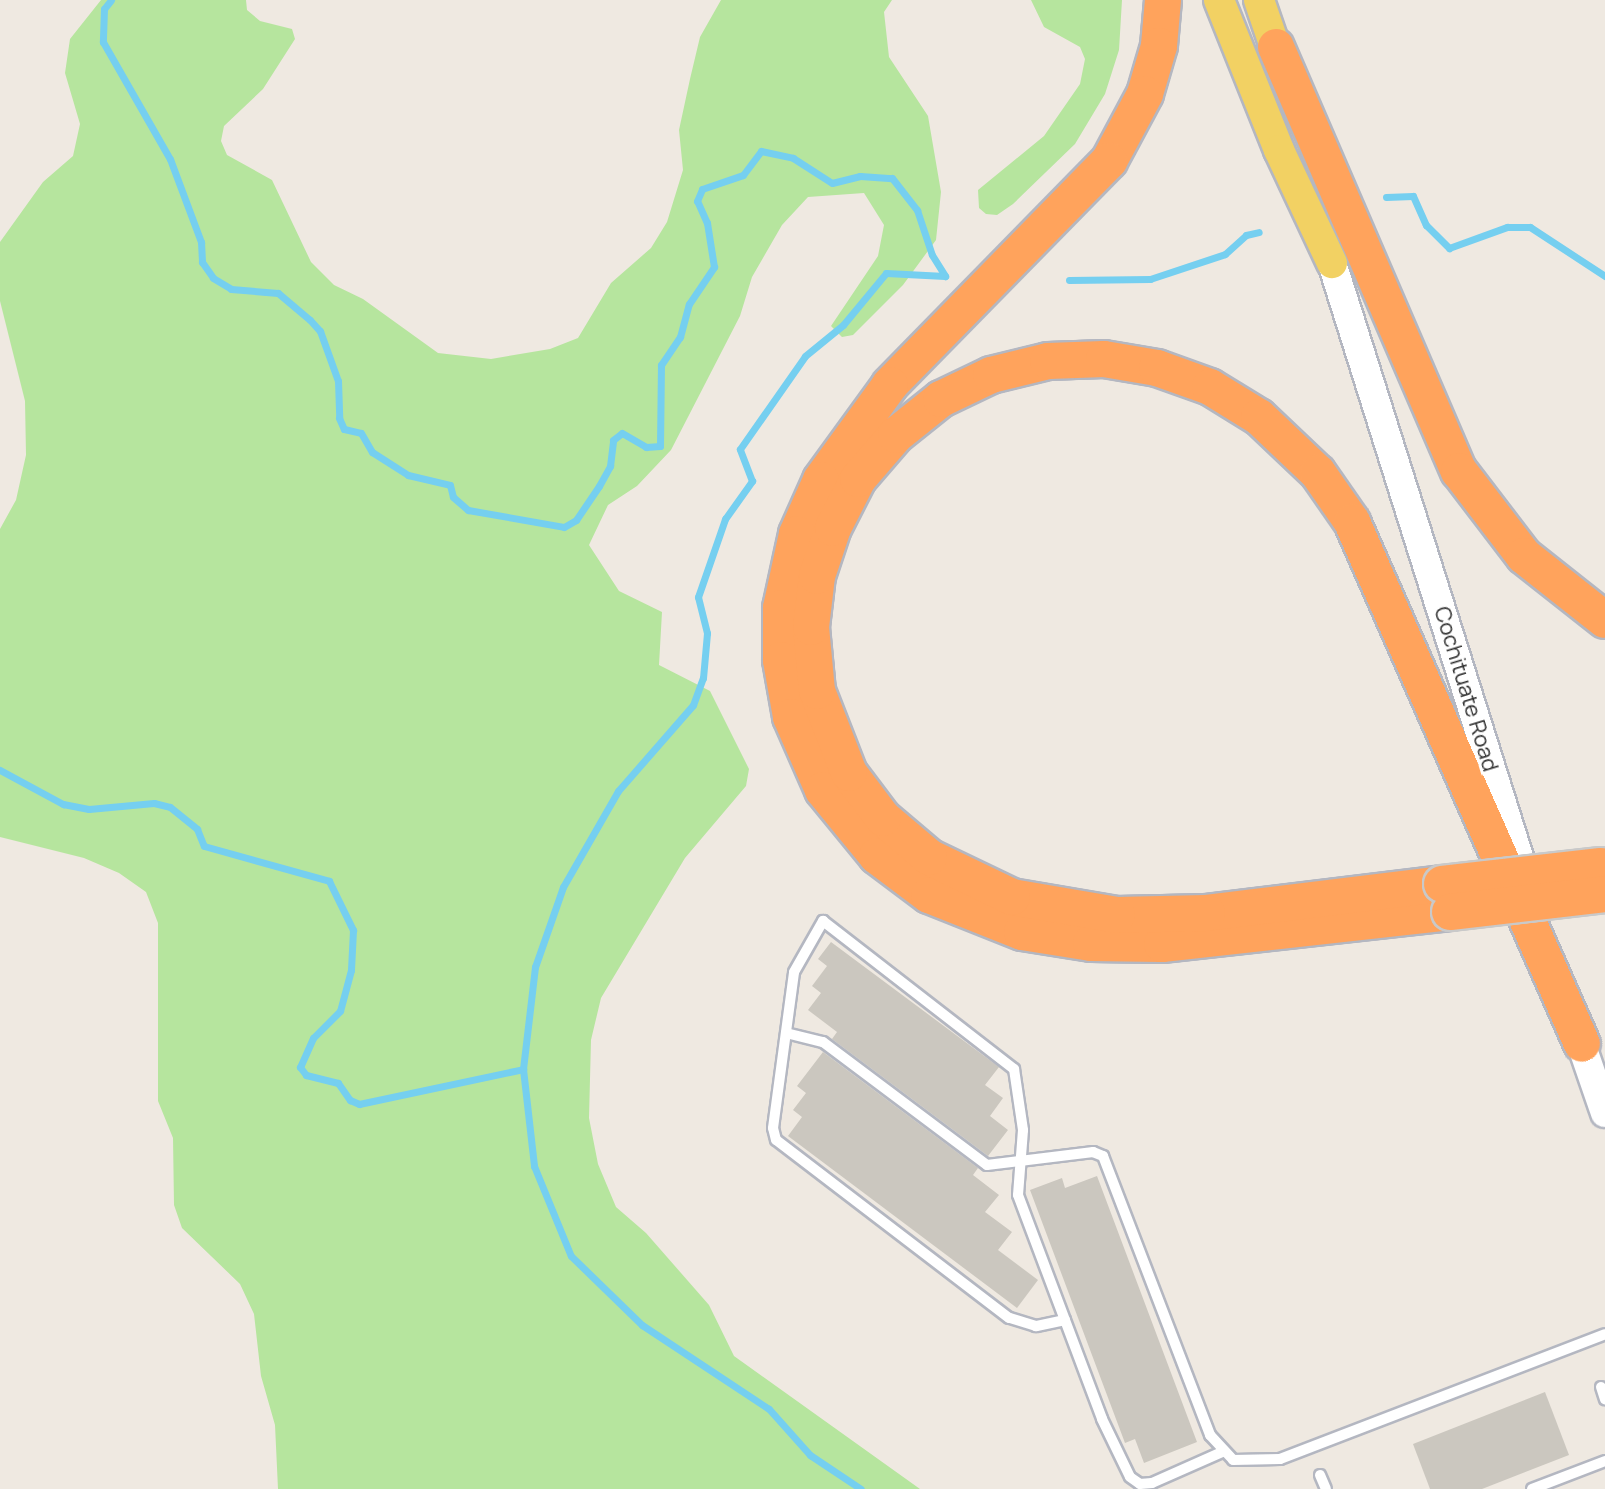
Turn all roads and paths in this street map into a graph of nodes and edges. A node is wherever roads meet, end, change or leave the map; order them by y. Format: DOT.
graph roads {
  1 [pos="1163,0"];
  2 [pos="1219,0"];
  3 [pos="1259,0"];
  4 [pos="1276,47"];
  5 [pos="1332,263"];
  6 [pos="1605,620"];
  7 [pos="1604,875"];
  8 [pos="1446,898"];
  9 [pos="786,1033"];
  10 [pos="1582,1044"];
  11 [pos="1605,1113"];
  12 [pos="1018,1164"];
  13 [pos="1065,1320"];
  14 [pos="1604,1333"];
  15 [pos="1601,1387"];
  16 [pos="1605,1399"];
  17 [pos="1222,1452"];
  18 [pos="1605,1461"];
  19 [pos="1320,1475"];
  20 [pos="1326,1489"];
  21 [pos="1532,1489"];
  1 -- 8 [label="highway"];
  2 -- 5 [label="main road, Cochituate Road"];
  3 -- 4 [label="main road, Cochituate Road"];
  4 -- 5 [label="main road, Cochituate Road"];
  4 -- 6 [label="highway"];
  5 -- 10 [label="main road, Cochituate Road"];
  7 -- 8 [label="highway, bridge"];
  8 -- 10 [label="highway"];
  9 -- 12 [label="lane"];
  9 -- 12 [label="lane"];
  9 -- 13 [label="lane"];
  10 -- 11 [label="main road, Cochituate Road"];
  12 -- 13 [label="lane"];
  12 -- 17 [label="lane"];
  13 -- 17 [label="lane"];
  14 -- 17 [label="lane"];
  15 -- 16 [label="lane"];
  18 -- 21 [label="lane"];
  19 -- 20 [label="lane"];
}
